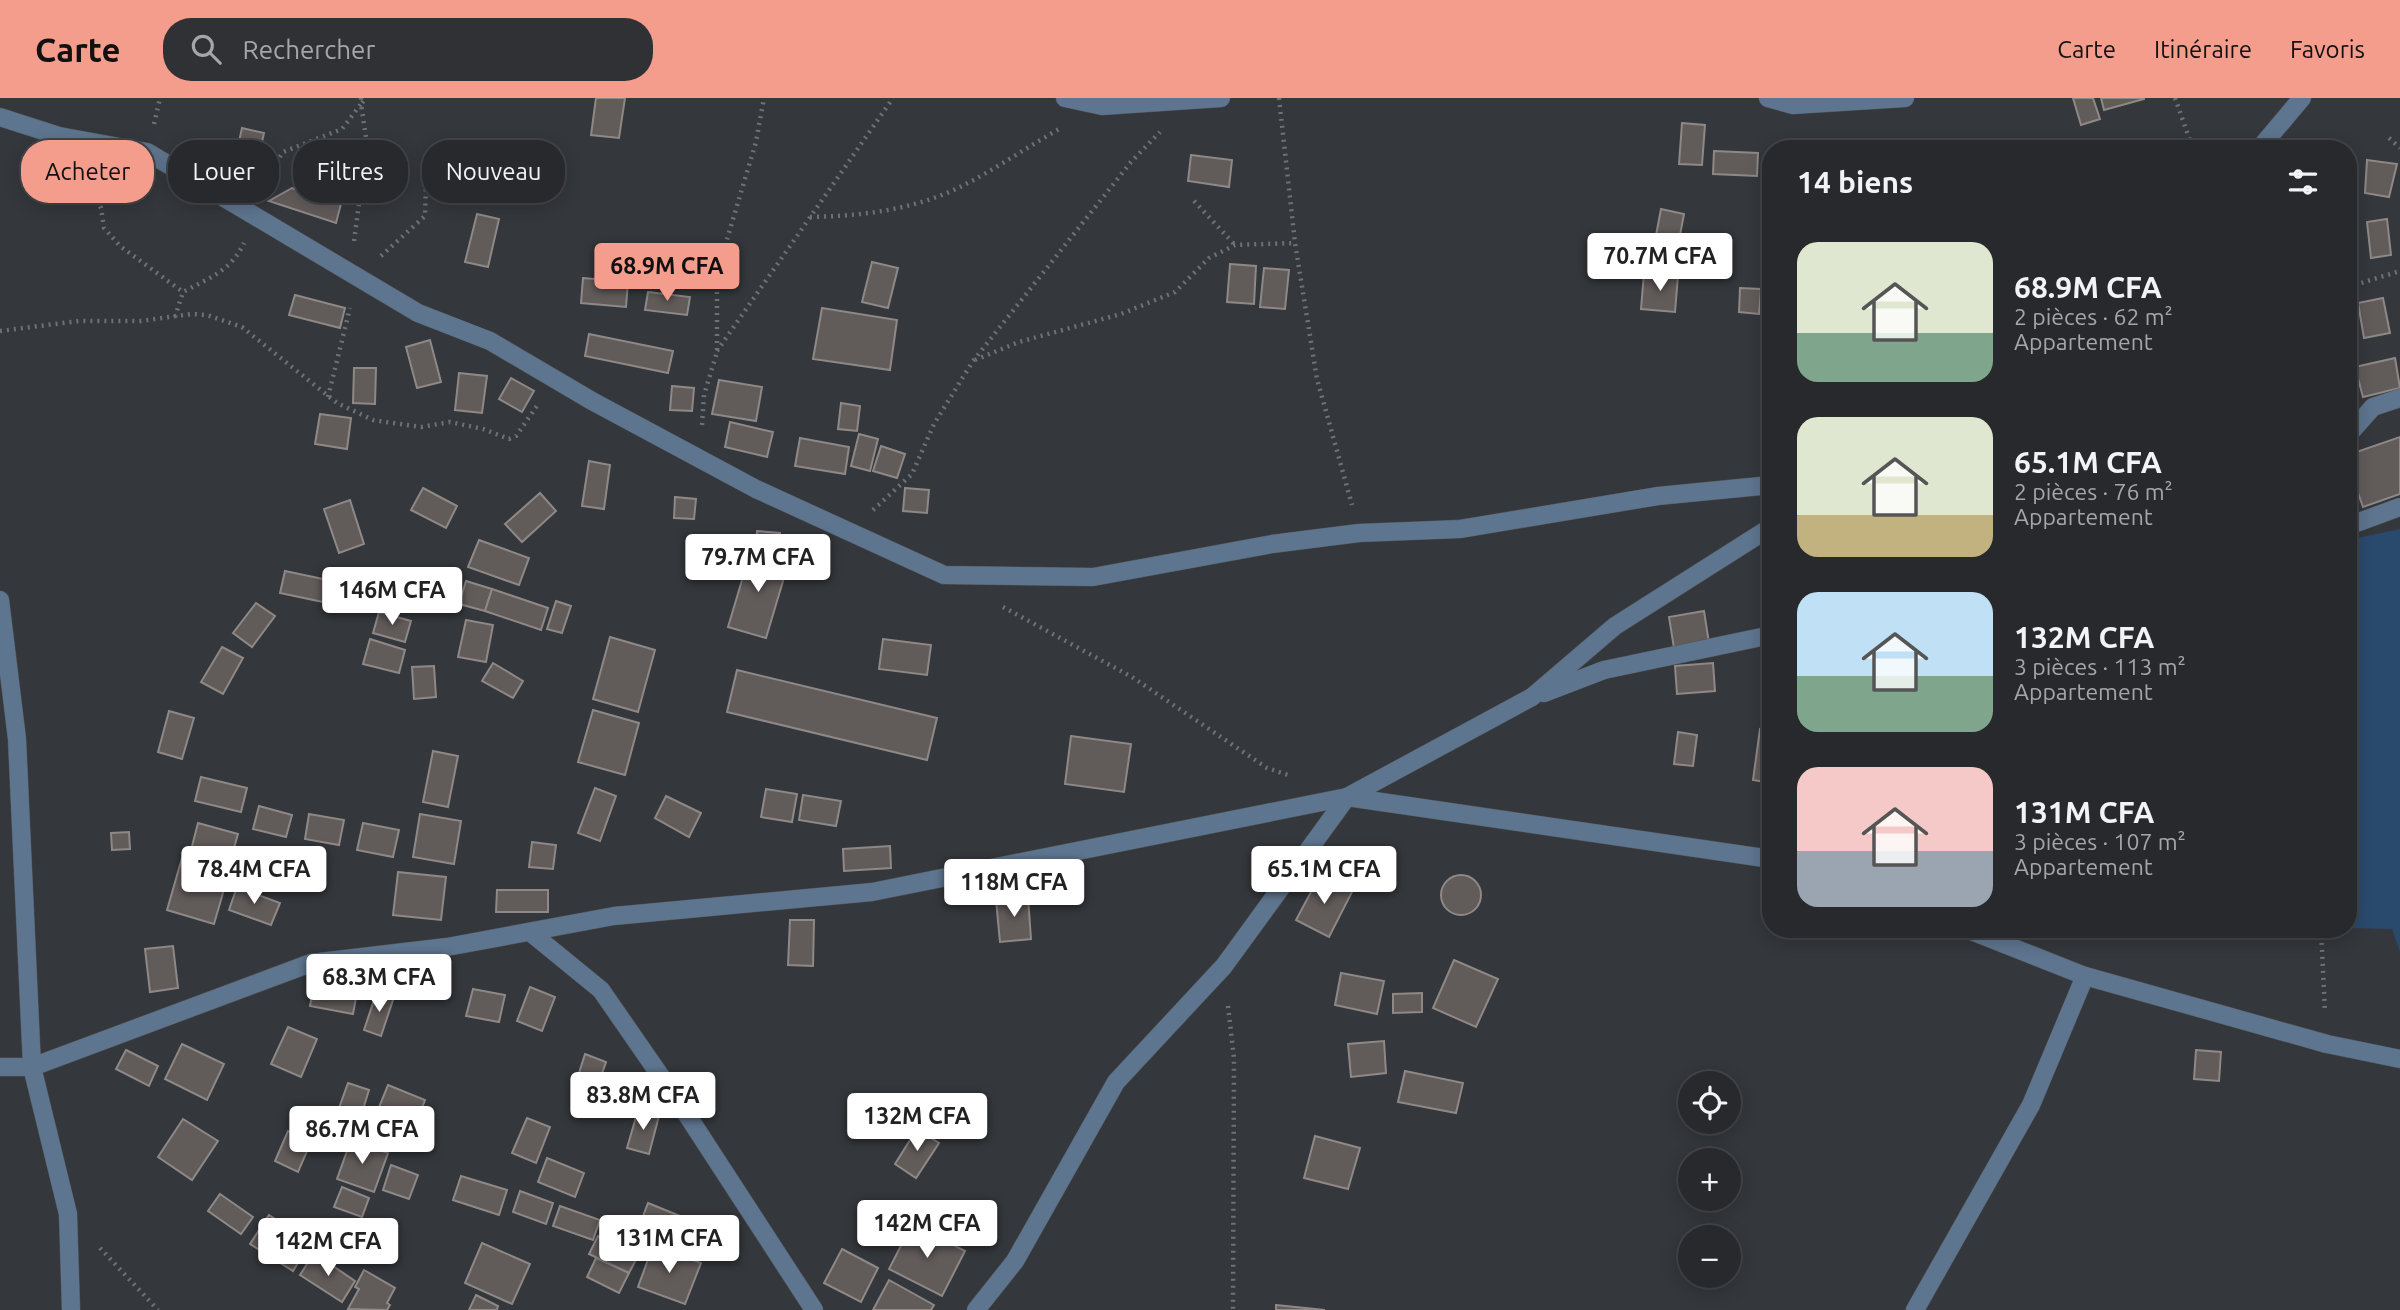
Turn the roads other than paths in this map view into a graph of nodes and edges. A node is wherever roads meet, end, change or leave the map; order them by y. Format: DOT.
graph roads {
  1 [pos="1065,98"];
  2 [pos="1222,98"];
  3 [pos="1768,98"];
  4 [pos="1905,98"];
  5 [pos="2301,98"];
  6 [pos="0,117"];
  7 [pos="2266,140"];
  8 [pos="2400,398"];
  9 [pos="2357,425"];
  10 [pos="1762,486"];
  11 [pos="2400,506"];
  12 [pos="2357,523"];
  13 [pos="1762,533"];
  14 [pos="0,600"];
  15 [pos="1762,637"];
  16 [pos="1532,697"];
  17 [pos="1347,797"];
  18 [pos="1762,858"];
  19 [pos="530,932"];
  20 [pos="1989,938"];
  21 [pos="2085,976"];
  22 [pos="2400,1059"];
  23 [pos="0,1067"];
  24 [pos="33,1067"];
  25 [pos="71,1310"];
  26 [pos="814,1310"];
  27 [pos="976,1310"];
  28 [pos="1915,1310"];
  1 -- 2 [label="street"];
  3 -- 4 [label="street"];
  5 -- 7 [label="street"];
  6 -- 10 [label="street"];
  8 -- 9 [label="street"];
  11 -- 12 [label="street"];
  13 -- 16 [label="street"];
  14 -- 24 [label="street"];
  15 -- 16 [label="street"];
  16 -- 17 [label="street"];
  17 -- 18 [label="street"];
  17 -- 19 [label="street"];
  17 -- 27 [label="street"];
  19 -- 24 [label="street"];
  19 -- 26 [label="street"];
  20 -- 21 [label="street"];
  21 -- 22 [label="street"];
  21 -- 28 [label="street"];
  23 -- 24 [label="street"];
  24 -- 25 [label="street"];
}
